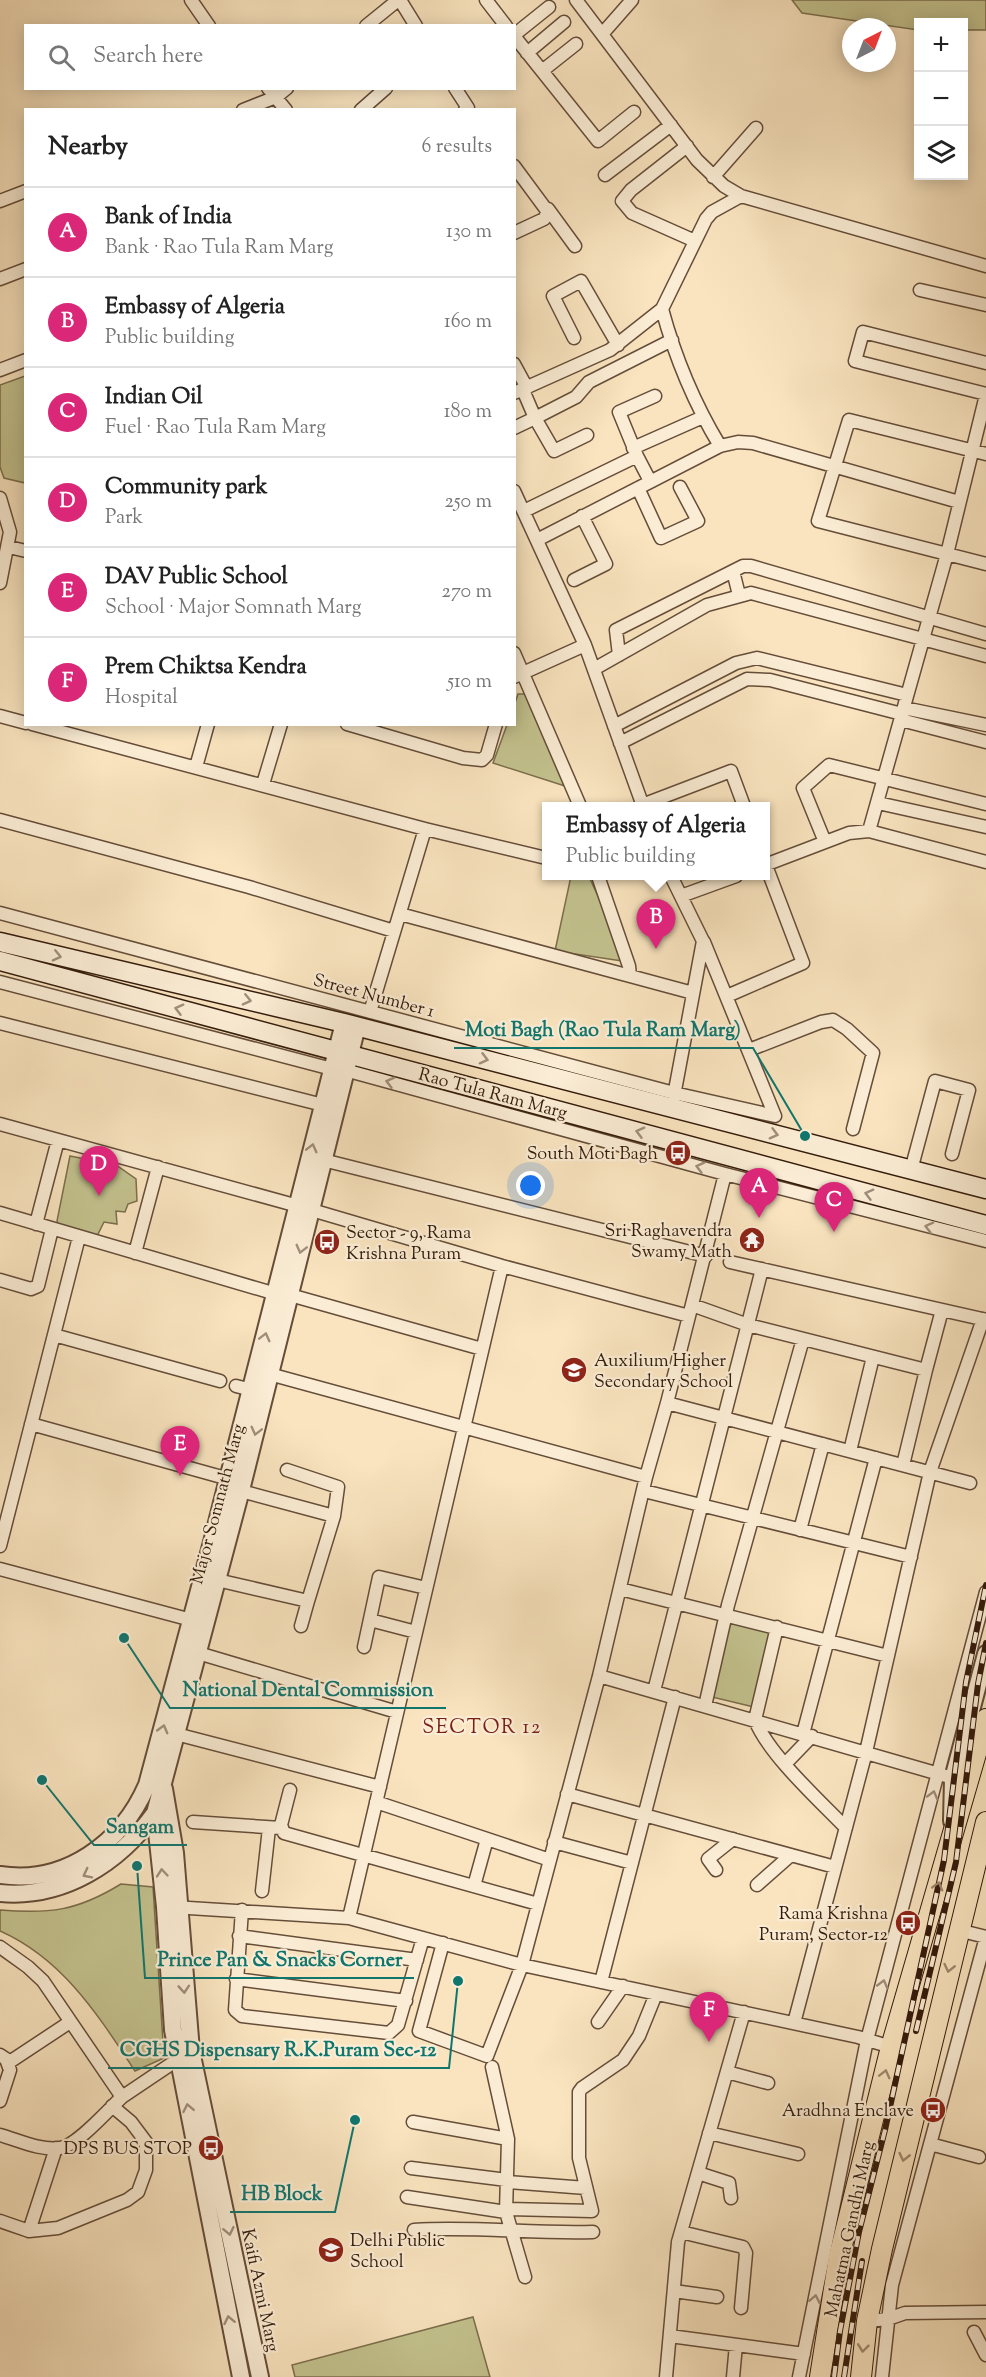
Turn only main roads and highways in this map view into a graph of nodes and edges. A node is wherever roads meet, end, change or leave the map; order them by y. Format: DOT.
graph roads {
  1 [pos="0,942"];
  2 [pos="0,961"];
  3 [pos="986,1190"];
  4 [pos="986,1225"];
  5 [pos="986,1719"];
  6 [pos="986,1822"];
  7 [pos="982,1842"];
  8 [pos="820,2377"];
  9 [pos="861,2377"];
  1 -- 3 [label="main road, Rao Tula Ram Marg, one-way"];
  4 -- 2 [label="main road, Rao Tula Ram Marg, one-way"];
  8 -- 5 [label="main road, Mahatma Gandhi Marg, one-way"];
  6 -- 7 [label="main road, Mahatma Gandhi Marg"];
  7 -- 9 [label="main road, Mahatma Gandhi Marg, one-way"];
}
